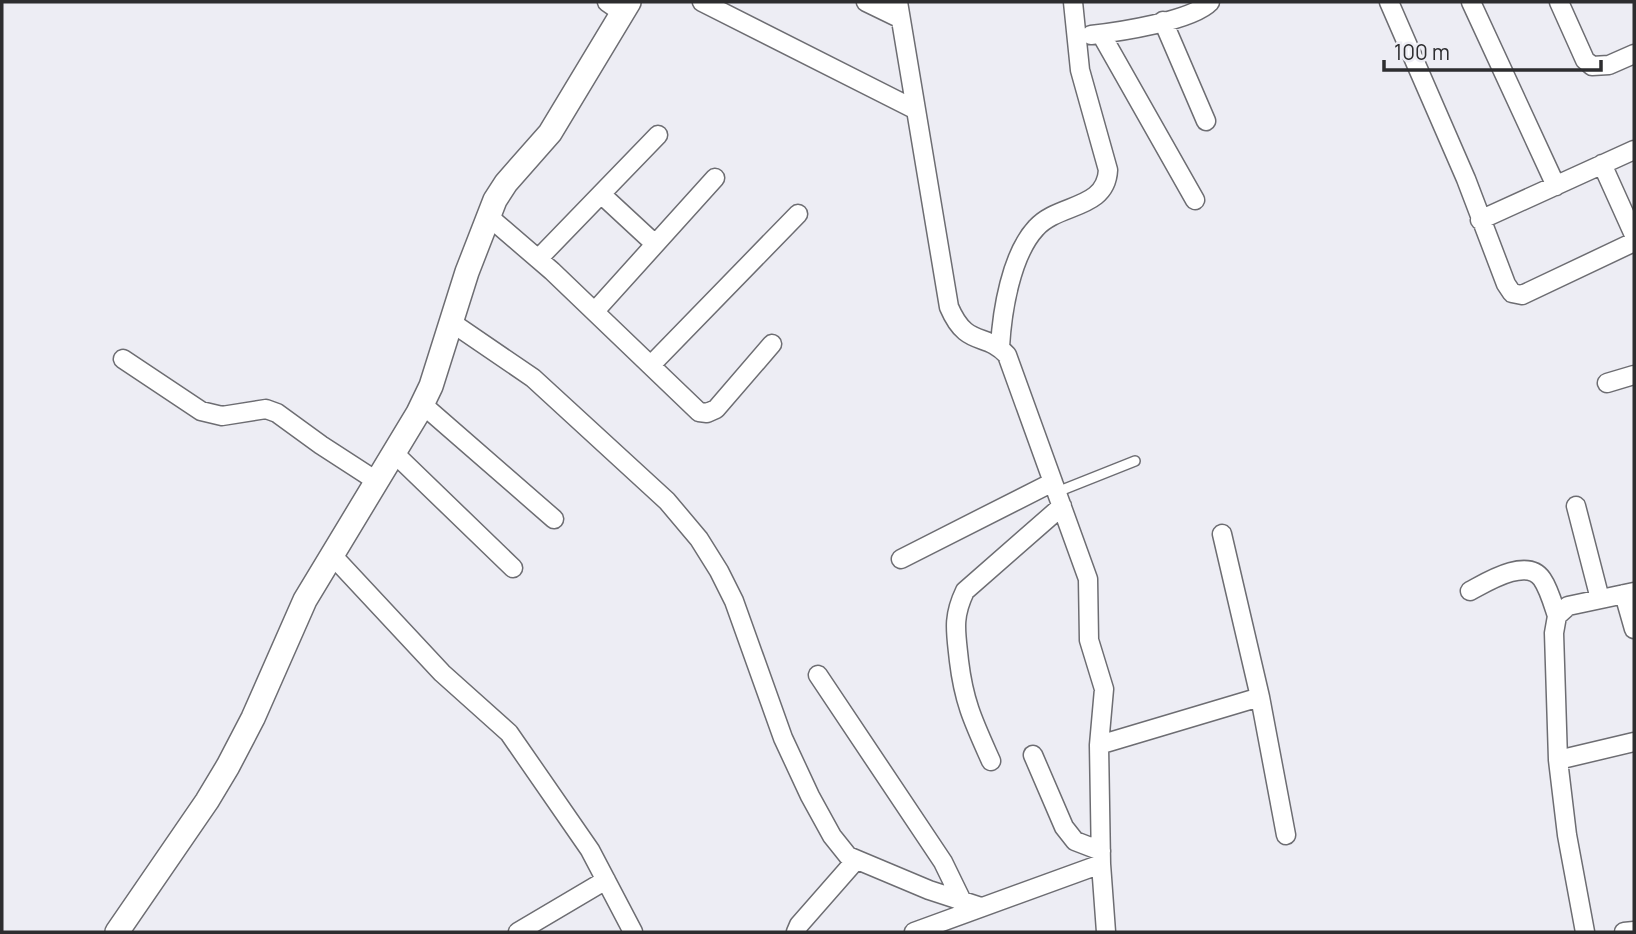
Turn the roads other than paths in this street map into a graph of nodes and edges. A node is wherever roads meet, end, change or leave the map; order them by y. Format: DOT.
graph roads {
  1 [pos="702,2"];
  2 [pos="866,2"];
  3 [pos="1073,2"];
  4 [pos="1210,2"];
  5 [pos="1389,2"];
  6 [pos="1471,2"];
  7 [pos="1559,2"];
  8 [pos="620,6"];
  9 [pos="899,10"];
  10 [pos="1163,21"];
  11 [pos="1101,34"];
  12 [pos="1076,36"];
  13 [pos="1634,54"];
  14 [pos="916,110"];
  15 [pos="1206,121"];
  16 [pos="658,135"];
  17 [pos="1634,150"];
  18 [pos="1602,164"];
  19 [pos="715,178"];
  20 [pos="1556,186"];
  21 [pos="601,194"];
  22 [pos="1195,200"];
  23 [pos="798,214"];
  24 [pos="488,216"];
  25 [pos="1480,220"];
  26 [pos="1634,235"];
  27 [pos="1634,242"];
  28 [pos="655,244"];
  29 [pos="538,259"];
  30 [pos="595,311"];
  31 [pos="451,322"];
  32 [pos="772,344"];
  33 [pos="1000,347"];
  34 [pos="123,359"];
  35 [pos="651,365"];
  36 [pos="1634,375"];
  37 [pos="1607,383"];
  38 [pos="422,404"];
  39 [pos="393,452"];
  40 [pos="1135,461"];
  41 [pos="375,480"];
  42 [pos="1058,493"];
  43 [pos="1576,506"];
  44 [pos="554,519"];
  45 [pos="1222,534"];
  46 [pos="331,554"];
  47 [pos="901,559"];
  48 [pos="513,568"];
  49 [pos="1470,591"];
  50 [pos="1629,593"];
  51 [pos="1600,599"];
  52 [pos="1557,616"];
  53 [pos="1634,629"];
  54 [pos="818,675"];
  55 [pos="1260,697"];
  56 [pos="1634,742"];
  57 [pos="1100,745"];
  58 [pos="1033,755"];
  59 [pos="1558,760"];
  60 [pos="991,761"];
  61 [pos="1286,835"];
  62 [pos="1101,857"];
  63 [pos="856,860"];
  64 [pos="606,880"];
  65 [pos="961,900"];
  66 [pos="981,907"];
  67 [pos="543,926"];
  68 [pos="944,927"];
  69 [pos="1634,930"];
  70 [pos="117,932"];
  71 [pos="518,932"];
  72 [pos="633,932"];
  73 [pos="796,932"];
  74 [pos="914,932"];
  75 [pos="1106,932"];
  76 [pos="1585,932"];
  77 [pos="1624,932"];
  1 -- 14 [label="street"];
  2 -- 9 [label="street"];
  3 -- 12 [label="street"];
  4 -- 10 [label="street"];
  5 -- 25 [label="street"];
  6 -- 20 [label="street"];
  7 -- 13 [label="street"];
  8 -- 24 [label="street"];
  9 -- 14 [label="street"];
  10 -- 11 [label="street"];
  10 -- 15 [label="street"];
  11 -- 12 [label="street"];
  11 -- 22 [label="street"];
  12 -- 33 [label="street"];
  14 -- 33 [label="street"];
  16 -- 21 [label="street"];
  17 -- 18 [label="street"];
  18 -- 20 [label="street"];
  18 -- 26 [label="street"];
  19 -- 28 [label="street"];
  20 -- 25 [label="street"];
  21 -- 28 [label="street"];
  21 -- 29 [label="street"];
  23 -- 35 [label="street"];
  24 -- 29 [label="street"];
  24 -- 31 [label="street"];
  25 -- 27 [label="street"];
  28 -- 30 [label="street"];
  29 -- 30 [label="street"];
  30 -- 35 [label="street"];
  31 -- 38 [label="street"];
  31 -- 63 [label="street"];
  32 -- 35 [label="street"];
  33 -- 42 [label="street"];
  34 -- 41 [label="street"];
  36 -- 37 [label="street"];
  38 -- 39 [label="street"];
  38 -- 44 [label="street"];
  39 -- 41 [label="street"];
  39 -- 48 [label="street"];
  40 -- 42 [label="lane"];
  41 -- 46 [label="street"];
  42 -- 47 [label="street"];
  42 -- 57 [label="street"];
  42 -- 60 [label="street"];
  43 -- 51 [label="street"];
  45 -- 55 [label="street"];
  46 -- 64 [label="street"];
  46 -- 70 [label="street"];
  49 -- 52 [label="street"];
  50 -- 51 [label="street"];
  50 -- 53 [label="street"];
  51 -- 52 [label="street"];
  52 -- 59 [label="street"];
  54 -- 65 [label="street"];
  55 -- 57 [label="street"];
  55 -- 61 [label="street"];
  56 -- 59 [label="street"];
  57 -- 62 [label="street"];
  58 -- 62 [label="street"];
  59 -- 76 [label="street"];
  62 -- 66 [label="street"];
  62 -- 75 [label="street"];
  63 -- 65 [label="street"];
  63 -- 73 [label="street"];
  64 -- 67 [label="street"];
  64 -- 72 [label="street"];
  65 -- 66 [label="street"];
  66 -- 68 [label="street"];
  67 -- 71 [label="street"];
  68 -- 74 [label="street"];
  69 -- 77 [label="street"];
}
